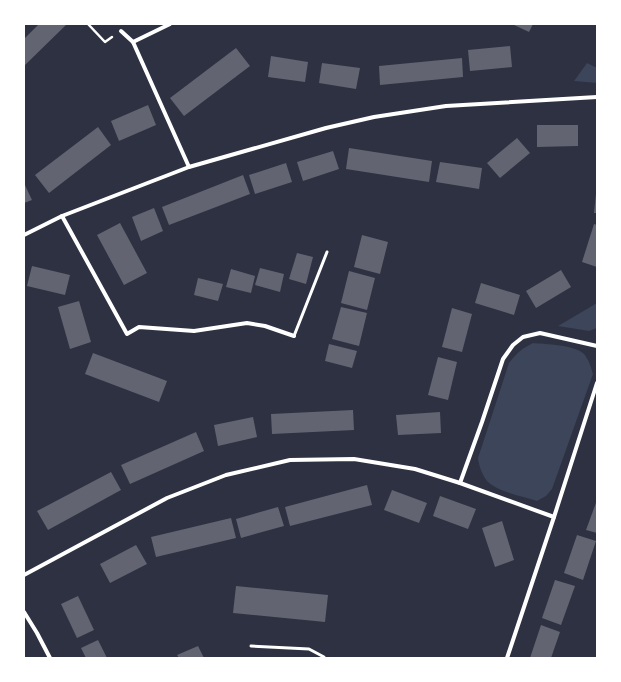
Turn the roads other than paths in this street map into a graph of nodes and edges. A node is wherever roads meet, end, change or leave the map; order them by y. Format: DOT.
graph roads {
  1 [pos="170,24"];
  2 [pos="121,31"];
  3 [pos="133,42"];
  4 [pos="597,97"];
  5 [pos="189,167"];
  6 [pos="62,216"];
  7 [pos="24,235"];
  8 [pos="327,252"];
  9 [pos="294,336"];
  10 [pos="597,346"];
  11 [pos="597,383"];
  12 [pos="460,483"];
  13 [pos="554,517"];
  14 [pos="24,575"];
  15 [pos="24,612"];
  16 [pos="251,646"];
  17 [pos="50,658"];
  18 [pos="324,658"];
  19 [pos="507,658"];
  1 -- 3 [label="street"];
  2 -- 3 [label="street"];
  3 -- 5 [label="street"];
  4 -- 5 [label="street"];
  5 -- 6 [label="street"];
  6 -- 7 [label="street"];
  6 -- 9 [label="street"];
  8 -- 9 [label="lane"];
  10 -- 12 [label="street"];
  11 -- 13 [label="street"];
  12 -- 13 [label="street"];
  12 -- 14 [label="street"];
  13 -- 19 [label="street"];
  15 -- 17 [label="street"];
  16 -- 18 [label="lane"];
}
